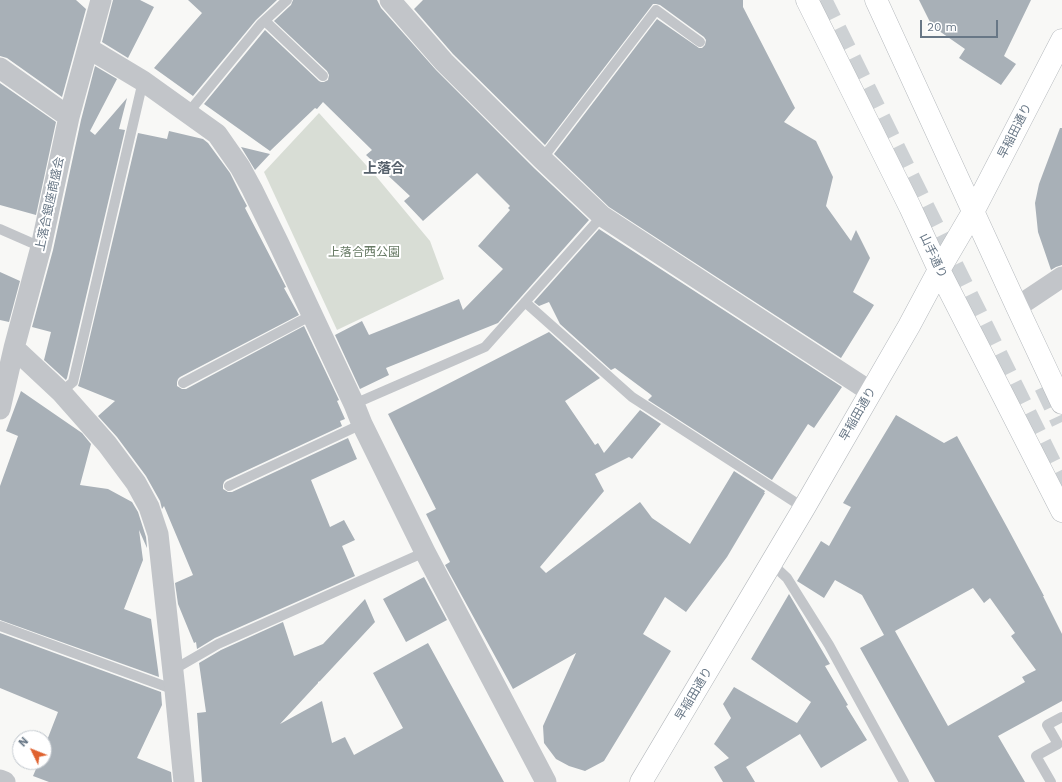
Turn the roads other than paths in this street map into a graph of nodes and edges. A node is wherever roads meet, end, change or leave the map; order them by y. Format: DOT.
graph roads {
  1 [pos="101,0"];
  2 [pos="287,0"];
  3 [pos="390,0"];
  4 [pos="807,0"];
  5 [pos="876,0"];
  6 [pos="265,21"];
  7 [pos="1062,40"];
  8 [pos="700,42"];
  9 [pos="88,48"];
  10 [pos="0,68"];
  11 [pos="323,76"];
  12 [pos="143,81"];
  13 [pos="188,113"];
  14 [pos="69,117"];
  15 [pos="542,160"];
  16 [pos="973,212"];
  17 [pos="602,216"];
  18 [pos="0,228"];
  19 [pos="41,247"];
  20 [pos="939,270"];
  21 [pos="1062,277"];
  22 [pos="525,302"];
  23 [pos="1017,307"];
  24 [pos="312,315"];
  25 [pos="14,348"];
  26 [pos="183,383"];
  27 [pos="61,392"];
  28 [pos="871,392"];
  29 [pos="1062,403"];
  30 [pos="354,404"];
  31 [pos="0,409"];
  32 [pos="362,424"];
  33 [pos="229,486"];
  34 [pos="804,508"];
  35 [pos="1062,511"];
  36 [pos="425,552"];
  37 [pos="771,563"];
  38 [pos="0,626"];
  39 [pos="174,680"];
  40 [pos="1062,717"];
  41 [pos="0,780"];
  42 [pos="5,782"];
  43 [pos="184,782"];
  44 [pos="546,782"];
  45 [pos="641,782"];
  46 [pos="904,782"];
  47 [pos="1051,782"];
  1 -- 9 [label="street, 上落合銀座商盛会"];
  2 -- 6 [label="lane"];
  3 -- 15 [label="street"];
  4 -- 20 [label="main road, 山手通り"];
  5 -- 16 [label="main road"];
  6 -- 11 [label="lane"];
  6 -- 13 [label="lane"];
  7 -- 16 [label="main road, 早稲田通り"];
  8 -- 15 [label="lane"];
  9 -- 12 [label="street"];
  9 -- 14 [label="street, 上落合銀座商盛会"];
  10 -- 14 [label="street"];
  12 -- 13 [label="street"];
  12 -- 27 [label="lane"];
  13 -- 24 [label="street"];
  14 -- 19 [label="street, 上落合銀座商盛会"];
  15 -- 17 [label="street"];
  16 -- 20 [label="main road, 早稲田通り"];
  16 -- 23 [label="main road"];
  17 -- 22 [label="lane"];
  17 -- 28 [label="street"];
  18 -- 19 [label="lane"];
  19 -- 25 [label="street, 上落合銀座商盛会"];
  20 -- 28 [label="main road, 早稲田通り"];
  20 -- 35 [label="main road, 山手通り"];
  21 -- 23 [label="street"];
  22 -- 30 [label="lane"];
  22 -- 34 [label="lane"];
  23 -- 29 [label="main road"];
  24 -- 26 [label="lane"];
  24 -- 30 [label="street"];
  25 -- 27 [label="street"];
  25 -- 31 [label="street, 上落合銀座商盛会"];
  27 -- 39 [label="street"];
  28 -- 34 [label="main road, 早稲田通り"];
  30 -- 32 [label="street"];
  32 -- 33 [label="lane"];
  32 -- 36 [label="street"];
  34 -- 37 [label="main road, 早稲田通り"];
  36 -- 39 [label="lane"];
  36 -- 44 [label="street"];
  37 -- 45 [label="main road, 早稲田通り"];
  37 -- 46 [label="lane"];
  38 -- 39 [label="lane"];
  39 -- 43 [label="street"];
  40 -- 47 [label="lane"];
  41 -- 42 [label="street"];
}
